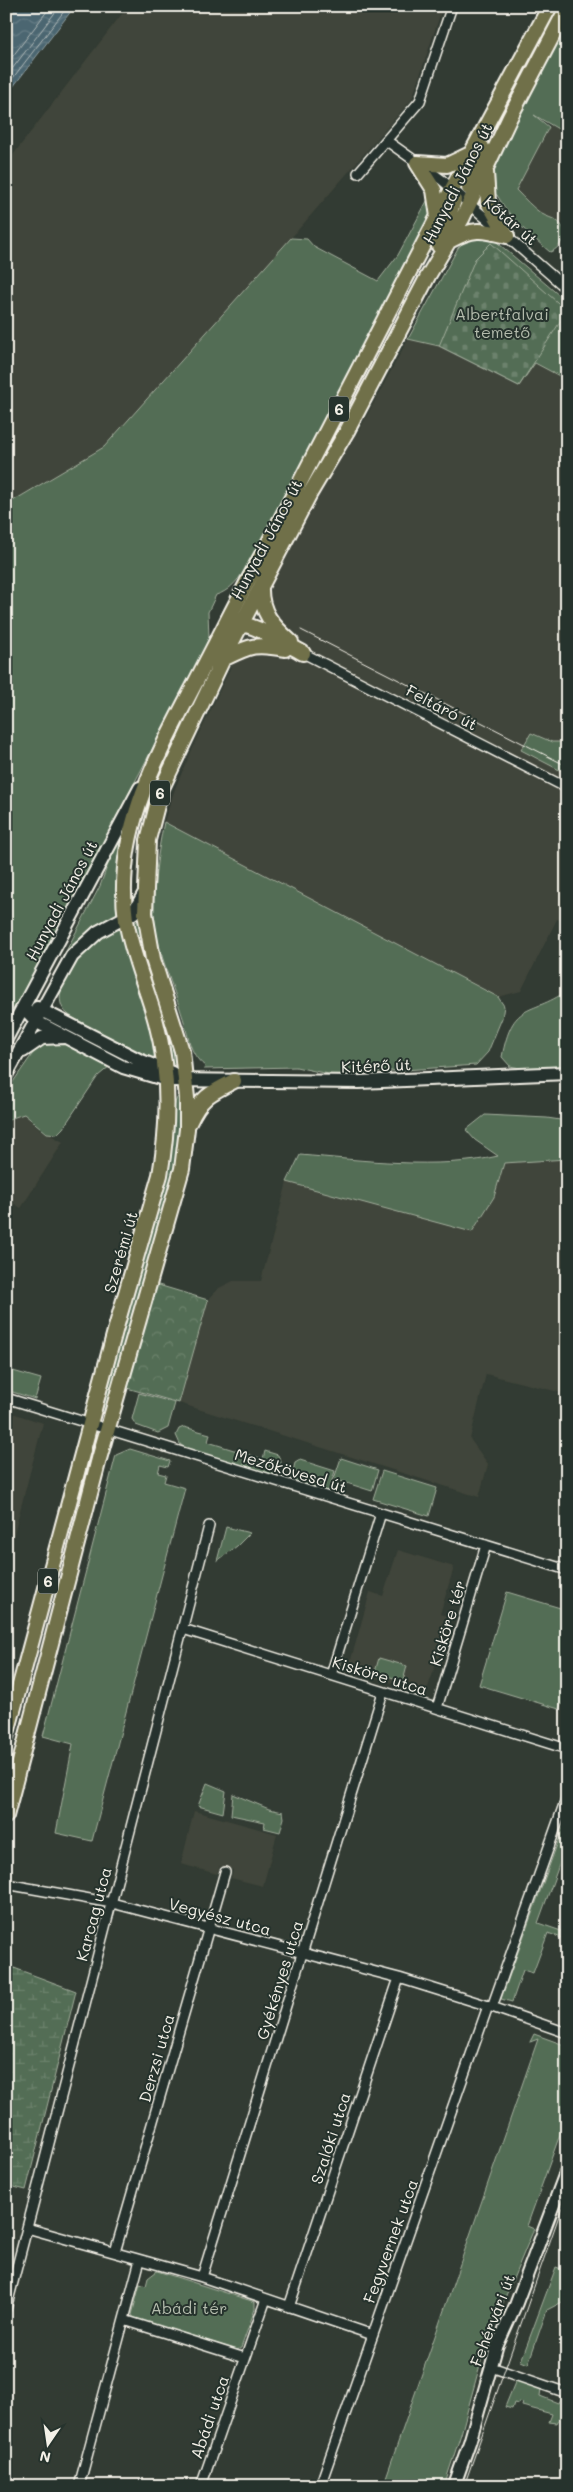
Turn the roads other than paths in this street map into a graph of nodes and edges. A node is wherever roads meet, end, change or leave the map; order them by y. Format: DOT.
graph roads {
  1 [pos="452,6"];
  2 [pos="550,6"];
  3 [pos="567,8"];
  4 [pos="493,114"];
  5 [pos="386,141"];
  6 [pos="470,154"];
  7 [pos="417,163"];
  8 [pos="486,170"];
  9 [pos="358,173"];
  10 [pos="452,189"];
  11 [pos="469,204"];
  12 [pos="438,218"];
  13 [pos="507,236"];
  14 [pos="449,241"];
  15 [pos="428,276"];
  16 [pos="567,289"];
  17 [pos="261,586"];
  18 [pos="242,623"];
  19 [pos="223,628"];
  20 [pos="302,653"];
  21 [pos="223,659"];
  22 [pos="149,773"];
  23 [pos="567,788"];
  24 [pos="144,894"];
  25 [pos="126,918"];
  26 [pos="24,1008"];
  27 [pos="43,1010"];
  28 [pos="37,1022"];
  29 [pos="66,1037"];
  30 [pos="6,1039"];
  31 [pos="20,1053"];
  32 [pos="567,1073"];
  33 [pos="166,1075"];
  34 [pos="6,1076"];
  35 [pos="185,1079"];
  36 [pos="234,1081"];
  37 [pos="186,1129"];
  38 [pos="6,1398"];
  39 [pos="90,1424"];
  40 [pos="108,1430"];
  41 [pos="381,1513"];
  42 [pos="209,1526"];
  43 [pos="486,1545"];
  44 [pos="567,1570"];
  45 [pos="184,1629"];
  46 [pos="331,1675"];
  47 [pos="383,1692"];
  48 [pos="437,1708"];
  49 [pos="6,1737"];
  50 [pos="567,1749"];
  51 [pos="567,1796"];
  52 [pos="6,1816"];
  53 [pos="225,1872"];
  54 [pos="6,1884"];
  55 [pos="112,1903"];
  56 [pos="209,1929"];
  57 [pos="303,1953"];
  58 [pos="399,1978"];
  59 [pos="490,2006"];
  60 [pos="567,2033"];
  61 [pos="567,2169"];
  62 [pos="27,2228"];
  63 [pos="115,2252"];
  64 [pos="140,2260"];
  65 [pos="202,2277"];
  66 [pos="266,2299"];
  67 [pos="289,2307"];
  68 [pos="6,2309"];
  69 [pos="124,2320"];
  70 [pos="373,2335"];
  71 [pos="245,2358"];
  72 [pos="490,2367"];
  73 [pos="567,2393"];
  74 [pos="79,2486"];
  75 [pos="201,2486"];
  76 [pos="320,2486"];
  77 [pos="454,2486"];
  1 -- 5 [label="street"];
  2 -- 4 [label="main road, Hunyadi János út / 6"];
  3 -- 8 [label="main road, Hunyadi János út / 6"];
  4 -- 6 [label="main road, Hunyadi János út / 6"];
  4 -- 11 [label="main road"];
  5 -- 7 [label="street, Kőtár út"];
  5 -- 9 [label="street"];
  6 -- 7 [label="main road"];
  6 -- 10 [label="main road, Hunyadi János út / 6"];
  7 -- 10 [label="street, Kőtár út"];
  7 -- 12 [label="main road"];
  8 -- 11 [label="main road, Hunyadi János út / 6"];
  8 -- 13 [label="main road"];
  10 -- 11 [label="street, Kőtár út"];
  10 -- 12 [label="main road, Hunyadi János út / 6"];
  10 -- 15 [label="main road"];
  11 -- 13 [label="street, Kőtár út"];
  11 -- 14 [label="main road, Hunyadi János út / 6"];
  12 -- 19 [label="main road, Hunyadi János út / 6"];
  13 -- 14 [label="main road"];
  13 -- 16 [label="street, Kőtár út"];
  14 -- 15 [label="main road, Hunyadi János út / 6"];
  15 -- 17 [label="main road, Hunyadi János út / 6"];
  17 -- 18 [label="main road, Hunyadi János út / 6"];
  17 -- 20 [label="main road"];
  18 -- 19 [label="main road"];
  18 -- 20 [label="main road"];
  18 -- 21 [label="main road, Hunyadi János út / 6"];
  19 -- 22 [label="main road, Hunyadi János út / 6"];
  20 -- 21 [label="main road"];
  20 -- 23 [label="street, Feltáró út"];
  21 -- 24 [label="main road, Hunyadi János út / 6"];
  22 -- 25 [label="main road, Szerémi út / 6"];
  22 -- 26 [label="main road, Hunyadi János út"];
  24 -- 25 [label="main road, Hunyadi János út"];
  24 -- 35 [label="main road, 6"];
  25 -- 27 [label="main road, Hunyadi János út"];
  25 -- 33 [label="main road, Szerémi út / 6"];
  26 -- 27 [label="main road, Kitérő út"];
  26 -- 28 [label="main road, Kitérő út"];
  26 -- 30 [label="main road, Hunyadi János út"];
  27 -- 28 [label="main road, Hunyadi János út"];
  27 -- 33 [label="main road, Kitérő út"];
  28 -- 29 [label="main road, Kitérő út"];
  28 -- 31 [label="main road, Hunyadi János út"];
  29 -- 31 [label="main road"];
  29 -- 33 [label="main road, Kitérő út"];
  31 -- 34 [label="main road, Hunyadi János út"];
  32 -- 36 [label="main road, Kitérő út"];
  33 -- 35 [label="main road, Kitérő út"];
  33 -- 39 [label="main road, Szerémi út / 6"];
  35 -- 36 [label="main road, Kitérő út"];
  35 -- 37 [label="main road, 6"];
  36 -- 37 [label="main road"];
  37 -- 40 [label="main road, 6"];
  38 -- 39 [label="street, Mezőkövesd út"];
  39 -- 40 [label="street, Mezőkövesd út"];
  39 -- 49 [label="main road, Szerémi út / 6"];
  40 -- 41 [label="street, Mezőkövesd út"];
  40 -- 52 [label="main road, 6"];
  41 -- 43 [label="street, Mezőkövesd út"];
  41 -- 46 [label="street"];
  42 -- 45 [label="street, Karcag utca"];
  43 -- 44 [label="street, Mezőkövesd út"];
  43 -- 48 [label="street, Kisköre tér"];
  45 -- 46 [label="street, Kisköre utca"];
  45 -- 55 [label="street, Karcag utca"];
  46 -- 47 [label="street, Kisköre utca"];
  47 -- 48 [label="street, Kisköre utca"];
  47 -- 57 [label="street, Gyékényes utca"];
  48 -- 50 [label="street, Kisköre utca"];
  51 -- 59 [label="street, Fegyvernek utca"];
  53 -- 56 [label="street, Derzsi utca"];
  54 -- 55 [label="street, Vegyész utca"];
  55 -- 56 [label="street, Vegyész utca"];
  55 -- 62 [label="street, Karcag utca"];
  56 -- 57 [label="street, Vegyész utca"];
  56 -- 63 [label="street, Derzsi utca"];
  57 -- 58 [label="street, Vegyész utca"];
  57 -- 65 [label="street, Gyékényes utca"];
  58 -- 59 [label="street, Vegyész utca"];
  58 -- 67 [label="street, Szalóki utca"];
  59 -- 60 [label="street, Vegyész utca"];
  59 -- 70 [label="street, Fegyvernek utca"];
  61 -- 72 [label="street, Fehérvári út"];
  62 -- 63 [label="street"];
  62 -- 68 [label="street, Karcag utca"];
  63 -- 64 [label="street"];
  64 -- 65 [label="street"];
  64 -- 69 [label="street"];
  65 -- 66 [label="street"];
  66 -- 67 [label="street"];
  66 -- 71 [label="street"];
  67 -- 70 [label="street"];
  69 -- 71 [label="street"];
  69 -- 74 [label="street"];
  70 -- 76 [label="street, Fegyvernek utca"];
  71 -- 75 [label="street, Abádi utca"];
  72 -- 73 [label="street"];
  72 -- 77 [label="street, Fehérvári út"];
}
